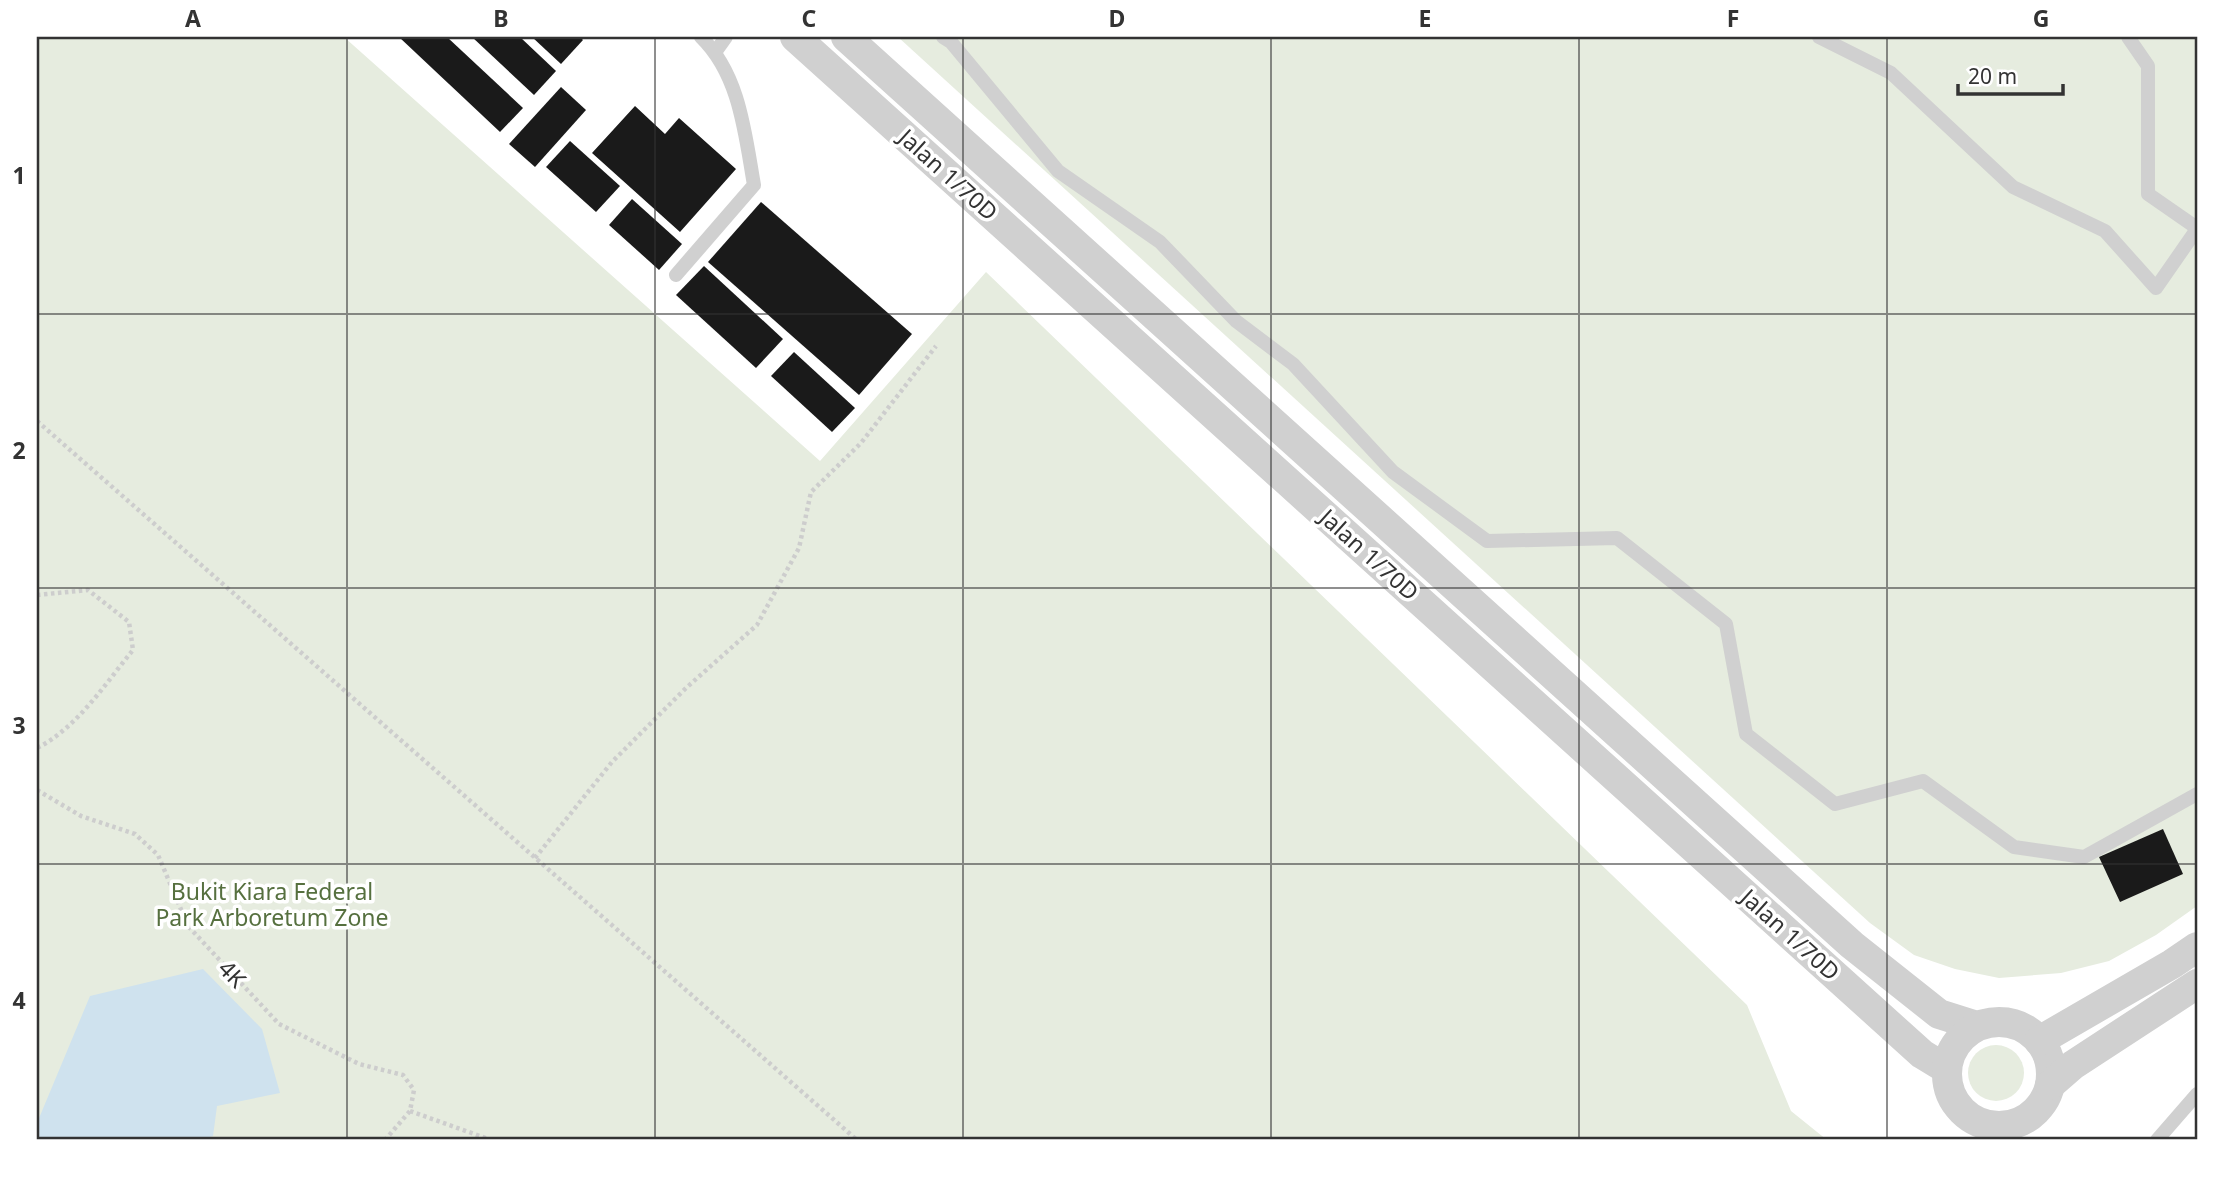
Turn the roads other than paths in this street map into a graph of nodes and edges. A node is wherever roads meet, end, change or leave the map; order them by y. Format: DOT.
graph roads {
  1 [pos="701,37"];
  2 [pos="726,37"];
  3 [pos="795,37"];
  4 [pos="846,37"];
  5 [pos="943,37"];
  6 [pos="1819,37"];
  7 [pos="2128,37"];
  8 [pos="716,51"];
  9 [pos="2197,229"];
  10 [pos="676,275"];
  11 [pos="2197,794"];
  12 [pos="2197,947"];
  13 [pos="2197,984"];
  14 [pos="1977,1026"];
  15 [pos="2039,1041"];
  16 [pos="1945,1068"];
  17 [pos="2050,1085"];
  18 [pos="2197,1094"];
  19 [pos="2157,1140"];
  1 -- 8 [label="lane"];
  2 -- 8 [label="lane"];
  3 -- 16 [label="street, Jalan 1/70D"];
  4 -- 14 [label="street, Jalan 1/70D"];
  5 -- 11 [label="lane"];
  6 -- 9 [label="lane"];
  7 -- 9 [label="lane"];
  8 -- 10 [label="lane"];
  12 -- 15 [label="street"];
  13 -- 17 [label="street"];
  14 -- 15 [label="street"];
  14 -- 16 [label="street"];
  15 -- 17 [label="street"];
  16 -- 17 [label="street"];
  18 -- 19 [label="lane"];
}
